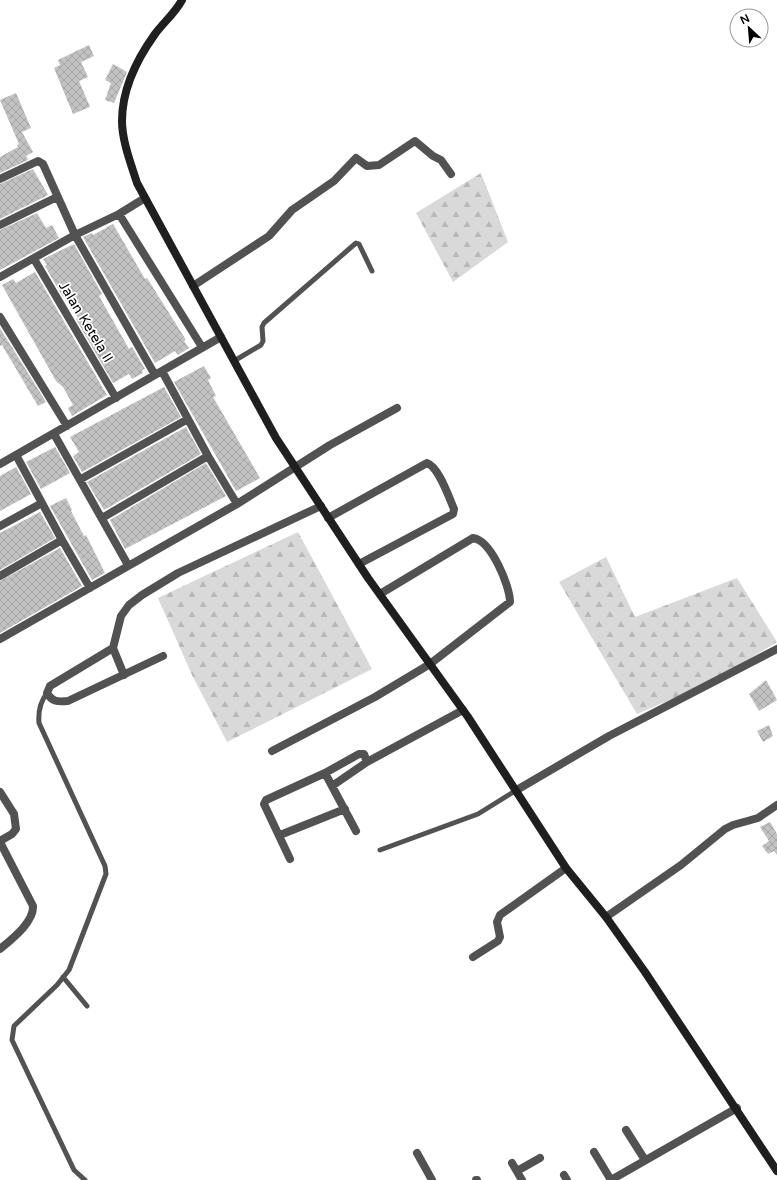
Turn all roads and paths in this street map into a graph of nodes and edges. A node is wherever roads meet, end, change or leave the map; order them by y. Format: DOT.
graph roads {
  1 [pos="182,0"];
  2 [pos="451,174"];
  3 [pos="0,179"];
  4 [pos="57,197"];
  5 [pos="145,198"];
  6 [pos="119,214"];
  7 [pos="0,225"];
  8 [pos="75,235"];
  9 [pos="34,259"];
  10 [pos="372,271"];
  11 [pos="0,277"];
  12 [pos="193,286"];
  13 [pos="0,317"];
  14 [pos="221,336"];
  15 [pos="202,347"];
  16 [pos="234,361"];
  17 [pos="158,373"];
  18 [pos="116,398"];
  19 [pos="397,408"];
  20 [pos="188,419"];
  21 [pos="67,426"];
  22 [pos="54,434"];
  23 [pos="16,455"];
  24 [pos="208,456"];
  25 [pos="0,464"];
  26 [pos="296,468"];
  27 [pos="80,479"];
  28 [pos="42,503"];
  29 [pos="237,504"];
  30 [pos="321,506"];
  31 [pos="102,518"];
  32 [pos="328,518"];
  33 [pos="0,526"];
  34 [pos="62,540"];
  35 [pos="359,564"];
  36 [pos="128,565"];
  37 [pos="0,576"];
  38 [pos="90,588"];
  39 [pos="380,594"];
  40 [pos="0,639"];
  41 [pos="113,648"];
  42 [pos="777,649"];
  43 [pos="163,656"];
  44 [pos="430,664"];
  45 [pos="124,675"];
  46 [pos="47,692"];
  47 [pos="463,710"];
  48 [pos="272,751"];
  49 [pos="367,762"];
  50 [pos="325,773"];
  51 [pos="332,786"];
  52 [pos="515,791"];
  53 [pos="0,792"];
  54 [pos="777,805"];
  55 [pos="345,809"];
  56 [pos="356,832"];
  57 [pos="280,835"];
  58 [pos="0,842"];
  59 [pos="380,850"];
  60 [pos="290,859"];
  61 [pos="566,868"];
  62 [pos="606,917"];
  63 [pos="1,946"];
  64 [pos="473,957"];
  65 [pos="63,977"];
  66 [pos="87,1006"];
  67 [pos="737,1108"];
  68 [pos="626,1130"];
  69 [pos="594,1152"];
  70 [pos="417,1153"];
  71 [pos="540,1158"];
  72 [pos="645,1160"];
  73 [pos="512,1163"];
  74 [pos="517,1171"];
  75 [pos="777,1171"];
  76 [pos="85,1180"];
  77 [pos="432,1180"];
  78 [pos="522,1180"];
  79 [pos="611,1180"];
  1 -- 5 [label="street"];
  2 -- 12 [label="street"];
  3 -- 4 [label="street"];
  4 -- 7 [label="street"];
  4 -- 8 [label="street"];
  5 -- 6 [label="street"];
  5 -- 12 [label="street"];
  6 -- 8 [label="street"];
  6 -- 15 [label="street"];
  8 -- 9 [label="street"];
  8 -- 17 [label="street"];
  9 -- 11 [label="street"];
  9 -- 18 [label="street, Jalan Ketela II"];
  10 -- 16 [label="lane"];
  12 -- 14 [label="street"];
  13 -- 21 [label="street"];
  14 -- 15 [label="street"];
  14 -- 16 [label="street"];
  15 -- 17 [label="street"];
  16 -- 26 [label="street"];
  17 -- 18 [label="street"];
  17 -- 20 [label="street"];
  18 -- 21 [label="street"];
  19 -- 26 [label="street"];
  20 -- 24 [label="street"];
  20 -- 27 [label="street"];
  21 -- 22 [label="street"];
  22 -- 23 [label="street"];
  22 -- 27 [label="street"];
  23 -- 25 [label="street"];
  23 -- 28 [label="street"];
  24 -- 29 [label="street"];
  24 -- 31 [label="street"];
  26 -- 29 [label="street"];
  26 -- 30 [label="street"];
  27 -- 31 [label="street"];
  28 -- 33 [label="street"];
  28 -- 34 [label="street"];
  29 -- 36 [label="street"];
  30 -- 32 [label="street"];
  30 -- 41 [label="street"];
  31 -- 36 [label="street"];
  32 -- 35 [label="street"];
  32 -- 35 [label="street"];
  34 -- 37 [label="street"];
  34 -- 38 [label="street"];
  35 -- 39 [label="street"];
  36 -- 38 [label="street"];
  38 -- 40 [label="street"];
  39 -- 44 [label="street"];
  39 -- 44 [label="street"];
  41 -- 45 [label="street"];
  41 -- 46 [label="street"];
  42 -- 52 [label="street"];
  43 -- 45 [label="street"];
  44 -- 47 [label="street"];
  44 -- 48 [label="street"];
  45 -- 46 [label="street"];
  46 -- 65 [label="lane"];
  47 -- 49 [label="street"];
  47 -- 52 [label="street"];
  49 -- 50 [label="street"];
  49 -- 51 [label="street"];
  50 -- 51 [label="street"];
  50 -- 57 [label="street"];
  51 -- 55 [label="street"];
  52 -- 59 [label="lane"];
  52 -- 61 [label="street"];
  53 -- 58 [label="street"];
  54 -- 62 [label="street"];
  55 -- 56 [label="street"];
  55 -- 57 [label="street"];
  57 -- 60 [label="street"];
  58 -- 63 [label="street"];
  61 -- 62 [label="street"];
  61 -- 64 [label="street"];
  62 -- 67 [label="street"];
  65 -- 66 [label="lane"];
  65 -- 76 [label="lane"];
  67 -- 72 [label="street"];
  67 -- 75 [label="street"];
  68 -- 72 [label="street"];
  69 -- 79 [label="street"];
  70 -- 77 [label="street"];
  71 -- 74 [label="street"];
  72 -- 79 [label="street"];
  73 -- 74 [label="street"];
  74 -- 78 [label="street"];
}
